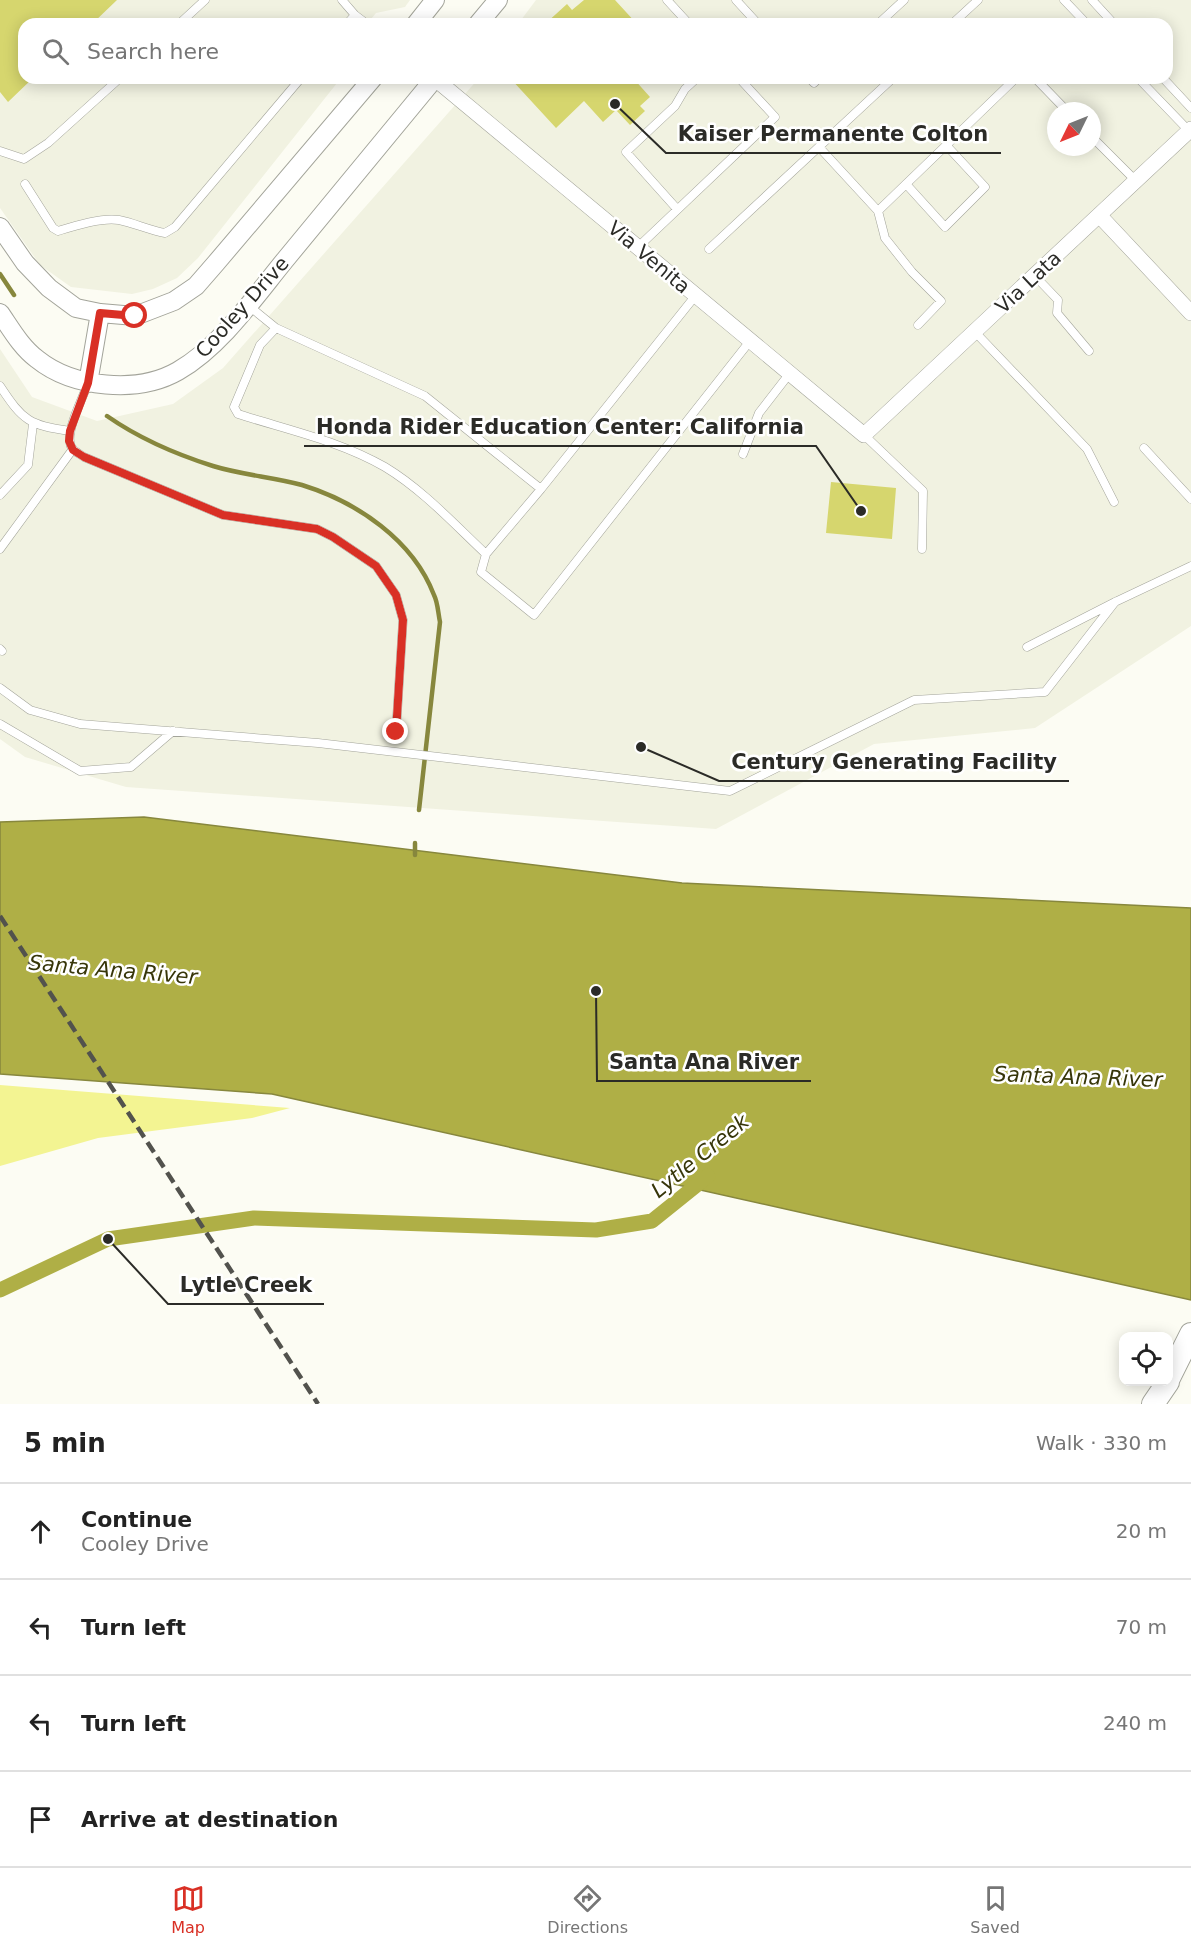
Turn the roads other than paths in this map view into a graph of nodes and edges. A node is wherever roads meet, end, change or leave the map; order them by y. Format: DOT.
graph roads {
  1 [pos="205,0"];
  2 [pos="342,0"];
  3 [pos="435,0"];
  4 [pos="498,0"];
  5 [pos="666,0"];
  6 [pos="736,0"];
  7 [pos="904,0"];
  8 [pos="978,0"];
  9 [pos="1064,0"];
  10 [pos="1092,0"];
  11 [pos="355,15"];
  12 [pos="186,18"];
  13 [pos="352,18"];
  14 [pos="359,18"];
  15 [pos="421,18"];
  16 [pos="483,18"];
  17 [pos="683,18"];
  18 [pos="752,18"];
  19 [pos="884,18"];
  20 [pos="958,18"];
  21 [pos="1081,18"];
  22 [pos="1108,18"];
  23 [pos="113,84"];
  24 [pos="296,84"];
  25 [pos="368,84"];
  26 [pos="430,84"];
  27 [pos="442,84"];
  28 [pos="690,84"];
  29 [pos="745,84"];
  30 [pos="887,84"];
  31 [pos="1010,84"];
  32 [pos="1041,84"];
  33 [pos="1144,84"];
  34 [pos="1169,84"];
  35 [pos="1058,102"];
  36 [pos="1191,108"];
  37 [pos="1190,130"];
  38 [pos="946,145"];
  39 [pos="1101,146"];
  40 [pos="819,147"];
  41 [pos="0,151"];
  42 [pos="1136,181"];
  43 [pos="25,184"];
  44 [pos="906,184"];
  45 [pos="677,209"];
  46 [pos="878,211"];
  47 [pos="1100,215"];
  48 [pos="0,227"];
  49 [pos="638,247"];
  50 [pos="709,249"];
  51 [pos="1035,276"];
  52 [pos="696,295"];
  53 [pos="248,305"];
  54 [pos="0,313"];
  55 [pos="100,313"];
  56 [pos="1191,314"];
  57 [pos="918,325"];
  58 [pos="276,328"];
  59 [pos="975,332"];
  60 [pos="750,341"];
  61 [pos="1089,351"];
  62 [pos="790,374"];
  63 [pos="88,383"];
  64 [pos="0,386"];
  65 [pos="33,424"];
  66 [pos="70,431"];
  67 [pos="864,435"];
  68 [pos="1144,448"];
  69 [pos="73,450"];
  70 [pos="742,454"];
  71 [pos="541,489"];
  72 [pos="0,495"];
  73 [pos="1191,499"];
  74 [pos="1114,502"];
  75 [pos="0,549"];
  76 [pos="922,549"];
  77 [pos="486,554"];
  78 [pos="1191,566"];
  79 [pos="1115,602"];
  80 [pos="1027,647"];
  81 [pos="0,688"];
  82 [pos="0,724"];
  83 [pos="172,732"];
  84 [pos="396,732"];
  85 [pos="1191,1334"];
  86 [pos="1173,1371"];
  87 [pos="1165,1386"];
  88 [pos="1153,1404"];
  1 -- 12 [label="lane"];
  2 -- 11 [label="lane"];
  3 -- 15 [label="street"];
  4 -- 16 [label="street"];
  5 -- 17 [label="lane"];
  6 -- 18 [label="lane"];
  7 -- 19 [label="lane"];
  8 -- 20 [label="lane"];
  9 -- 21 [label="lane"];
  10 -- 22 [label="lane"];
  11 -- 13 [label="lane"];
  11 -- 14 [label="lane"];
  23 -- 41 [label="lane"];
  24 -- 43 [label="lane"];
  25 -- 55 [label="street"];
  26 -- 53 [label="street, Cooley Drive"];
  27 -- 49 [label="street, Via Venita"];
  28 -- 45 [label="lane"];
  29 -- 45 [label="lane"];
  30 -- 40 [label="lane"];
  31 -- 38 [label="lane"];
  32 -- 35 [label="lane"];
  33 -- 37 [label="lane"];
  34 -- 36 [label="lane"];
  37 -- 42 [label="street, Via Lata"];
  38 -- 44 [label="lane"];
  38 -- 44 [label="lane"];
  39 -- 42 [label="lane"];
  40 -- 46 [label="lane"];
  40 -- 50 [label="lane"];
  42 -- 47 [label="street, Via Lata"];
  44 -- 46 [label="lane"];
  45 -- 49 [label="lane"];
  46 -- 57 [label="lane"];
  47 -- 51 [label="street, Via Lata"];
  47 -- 56 [label="street"];
  48 -- 55 [label="street"];
  49 -- 52 [label="street, Via Venita"];
  51 -- 59 [label="street, Via Lata"];
  51 -- 61 [label="lane"];
  52 -- 60 [label="street, Via Venita"];
  52 -- 71 [label="lane"];
  53 -- 58 [label="lane"];
  53 -- 63 [label="street, Cooley Drive"];
  54 -- 63 [label="street, Cooley Drive"];
  55 -- 63 [label="street"];
  58 -- 71 [label="lane"];
  58 -- 77 [label="lane"];
  59 -- 67 [label="street, Via Lata"];
  59 -- 74 [label="lane"];
  60 -- 62 [label="street, Via Venita"];
  60 -- 77 [label="lane"];
  62 -- 67 [label="street, Via Venita"];
  62 -- 70 [label="lane"];
  63 -- 66 [label="lane"];
  64 -- 65 [label="lane"];
  65 -- 66 [label="lane"];
  65 -- 72 [label="lane"];
  66 -- 69 [label="lane"];
  67 -- 76 [label="lane"];
  68 -- 73 [label="lane"];
  69 -- 75 [label="lane"];
  69 -- 84 [label="lane"];
  71 -- 77 [label="lane"];
  78 -- 79 [label="lane"];
  79 -- 80 [label="lane"];
  79 -- 83 [label="lane"];
  81 -- 83 [label="lane"];
  82 -- 83 [label="lane"];
  85 -- 86 [label="main road"];
  87 -- 88 [label="main road"];
}
